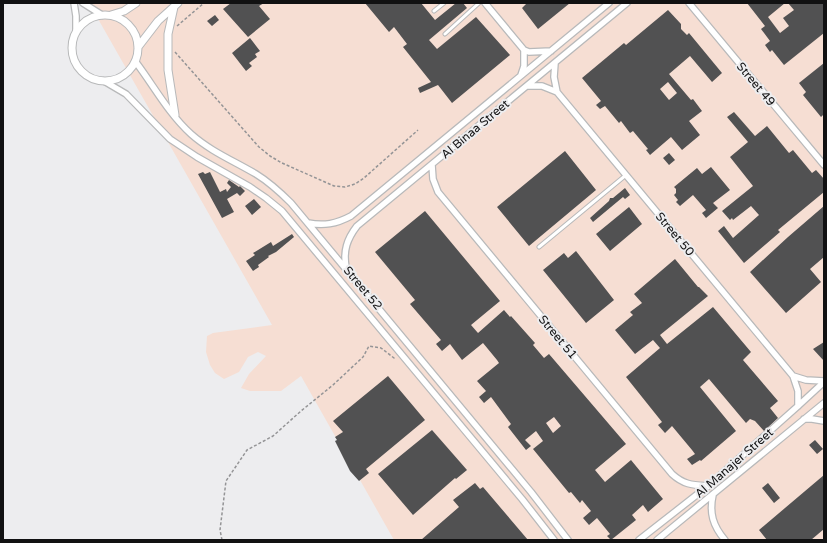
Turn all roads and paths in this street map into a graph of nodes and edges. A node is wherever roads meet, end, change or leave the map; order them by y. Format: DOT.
graph roads {
  1 [pos="74,3"];
  2 [pos="83,3"];
  3 [pos="136,3"];
  4 [pos="204,3"];
  5 [pos="444,3"];
  6 [pos="479,3"];
  7 [pos="485,3"];
  8 [pos="609,3"];
  9 [pos="627,3"];
  10 [pos="689,3"];
  11 [pos="176,5"];
  12 [pos="434,11"];
  13 [pos="102,15"];
  14 [pos="110,15"];
  15 [pos="175,27"];
  16 [pos="76,32"];
  17 [pos="445,34"];
  18 [pos="138,47"];
  19 [pos="172,48"];
  20 [pos="524,50"];
  21 [pos="551,51"];
  22 [pos="136,61"];
  23 [pos="555,63"];
  24 [pos="520,77"];
  25 [pos="104,81"];
  26 [pos="527,86"];
  27 [pos="557,92"];
  28 [pos="175,115"];
  29 [pos="418,130"];
  30 [pos="432,164"];
  31 [pos="824,165"];
  32 [pos="626,175"];
  33 [pos="308,222"];
  34 [pos="539,247"];
  35 [pos="346,268"];
  36 [pos="404,356"];
  37 [pos="793,376"];
  38 [pos="824,381"];
  39 [pos="824,402"];
  40 [pos="798,406"];
  41 [pos="804,419"];
  42 [pos="824,421"];
  43 [pos="708,486"];
  44 [pos="713,495"];
  45 [pos="222,540"];
  46 [pos="554,540"];
  47 [pos="568,540"];
  48 [pos="640,540"];
  49 [pos="657,540"];
  50 [pos="725,540"];
  1 -- 16 [label="street"];
  2 -- 13 [label="street"];
  3 -- 14 [label="street"];
  4 -- 15 [label="path"];
  5 -- 12 [label="lane"];
  6 -- 17 [label="lane"];
  7 -- 20 [label="street"];
  8 -- 21 [label="street, Al Binaa Street"];
  9 -- 23 [label="street, Al Binaa Street"];
  10 -- 31 [label="street, Street 49"];
  11 -- 18 [label="street"];
  11 -- 28 [label="street"];
  13 -- 14 [label="street"];
  13 -- 16 [label="street"];
  14 -- 18 [label="street"];
  16 -- 25 [label="street"];
  18 -- 22 [label="street"];
  19 -- 29 [label="path"];
  20 -- 21 [label="street"];
  20 -- 24 [label="street"];
  21 -- 24 [label="street, Al Binaa Street"];
  22 -- 25 [label="street"];
  22 -- 28 [label="street, Street 52"];
  23 -- 26 [label="street, Al Binaa Street"];
  23 -- 27 [label="street"];
  24 -- 33 [label="street, Al Binaa Street"];
  25 -- 36 [label="street, Street 52"];
  26 -- 27 [label="street"];
  26 -- 30 [label="street, Al Binaa Street"];
  27 -- 32 [label="street, Street 50"];
  28 -- 33 [label="street, Street 52"];
  30 -- 35 [label="street, Al Binaa Street"];
  30 -- 43 [label="street, Street 51"];
  32 -- 34 [label="lane"];
  32 -- 37 [label="street, Street 50"];
  33 -- 35 [label="street, Street 52"];
  35 -- 47 [label="street, Street 52"];
  36 -- 45 [label="path"];
  36 -- 46 [label="street, Street 52"];
  37 -- 38 [label="street"];
  37 -- 40 [label="street, Street 50"];
  38 -- 40 [label="street, Al Manajer Street"];
  39 -- 41 [label="street, Al Manajer Street"];
  40 -- 43 [label="street, Al Manajer Street"];
  41 -- 42 [label="street"];
  41 -- 44 [label="street, Al Manajer Street"];
  43 -- 48 [label="street, Al Manajer Street"];
  44 -- 49 [label="street, Al Manajer Street"];
  44 -- 50 [label="street"];
}
